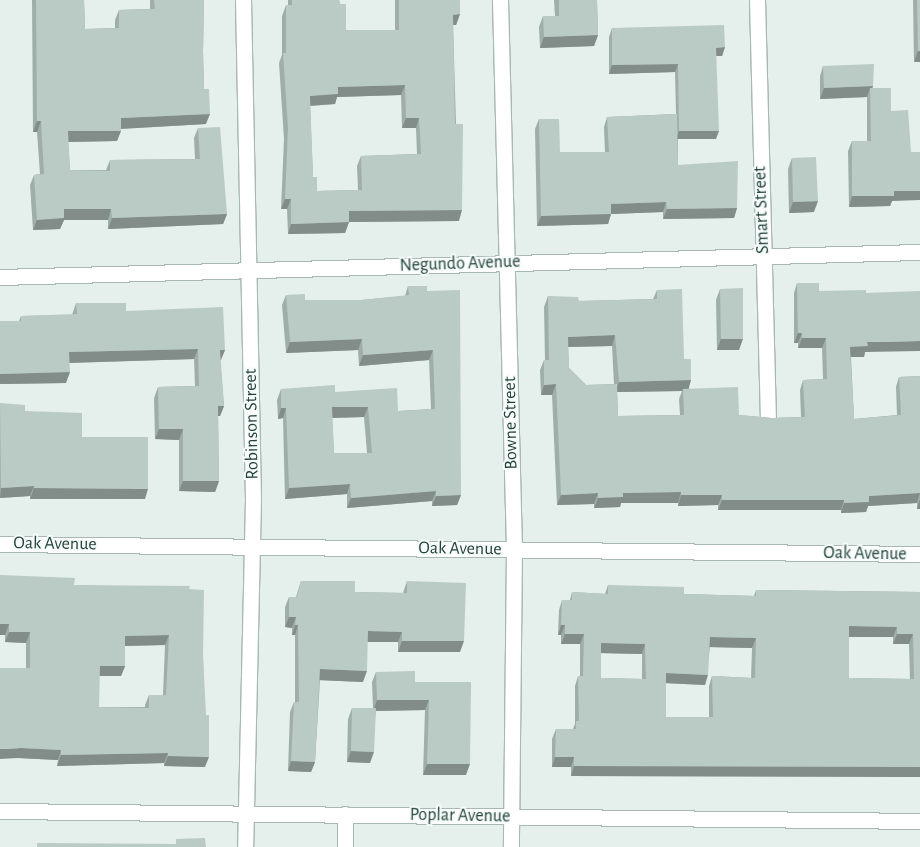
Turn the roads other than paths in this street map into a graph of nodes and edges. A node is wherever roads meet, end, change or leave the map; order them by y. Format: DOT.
graph roads {
  1 [pos="243,0"];
  2 [pos="500,0"];
  3 [pos="757,0"];
  4 [pos="920,252"];
  5 [pos="764,256"];
  6 [pos="507,263"];
  7 [pos="250,270"];
  8 [pos="0,277"];
  9 [pos="768,419"];
  10 [pos="0,544"];
  11 [pos="253,547"];
  12 [pos="514,550"];
  13 [pos="920,554"];
  14 [pos="0,811"];
  15 [pos="245,813"];
  16 [pos="345,814"];
  17 [pos="511,817"];
  18 [pos="920,821"];
  19 [pos="245,847"];
  20 [pos="345,847"];
  21 [pos="511,847"];
  1 -- 7 [label="street, Robinson Street"];
  2 -- 6 [label="street, Bowne Street"];
  3 -- 5 [label="street, Smart Street"];
  4 -- 5 [label="street, Negundo Avenue"];
  5 -- 6 [label="street, Negundo Avenue"];
  5 -- 9 [label="street, Smart Street"];
  6 -- 7 [label="street, Negundo Avenue"];
  6 -- 12 [label="street, Bowne Street"];
  7 -- 8 [label="street, Negundo Avenue"];
  7 -- 11 [label="street, Robinson Street"];
  10 -- 11 [label="street, Oak Avenue"];
  11 -- 12 [label="street, Oak Avenue"];
  11 -- 15 [label="street, Robinson Street"];
  12 -- 13 [label="street, Oak Avenue"];
  12 -- 17 [label="street, Bowne Street"];
  14 -- 15 [label="street, Poplar Avenue"];
  15 -- 16 [label="street, Poplar Avenue"];
  15 -- 19 [label="street, Robinson Street"];
  16 -- 17 [label="street, Poplar Avenue"];
  16 -- 20 [label="street"];
  17 -- 18 [label="street, Poplar Avenue"];
  17 -- 21 [label="street, Bowne Street"];
}
